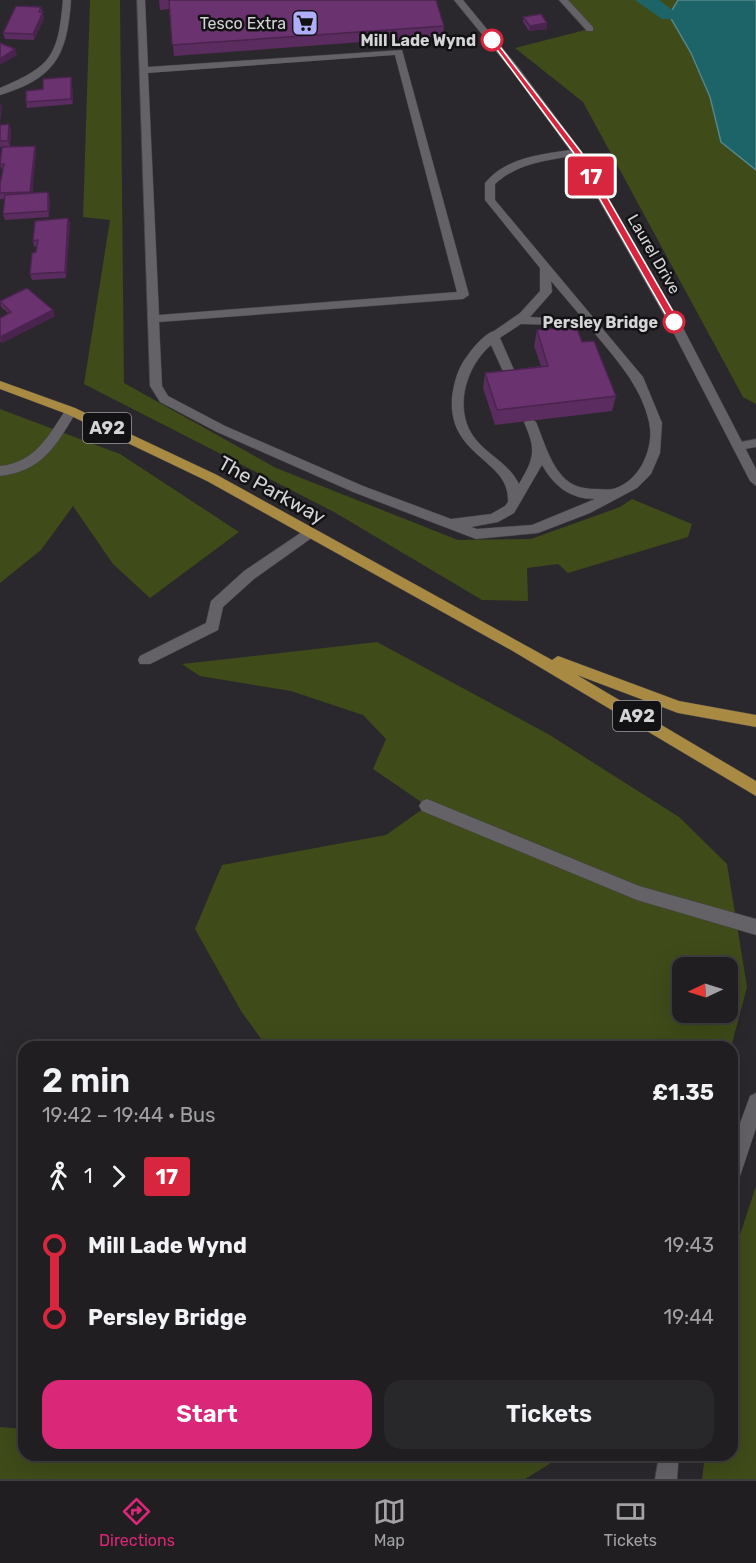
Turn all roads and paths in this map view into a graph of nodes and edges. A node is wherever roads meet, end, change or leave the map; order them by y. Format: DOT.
graph roads {
  1 [pos="67,0"];
  2 [pos="141,0"];
  3 [pos="458,0"];
  4 [pos="563,0"];
  5 [pos="590,29"];
  6 [pos="143,70"];
  7 [pos="0,92"];
  8 [pos="577,152"];
  9 [pos="545,269"];
  10 [pos="153,319"];
  11 [pos="517,320"];
  12 [pos="594,326"];
  13 [pos="493,335"];
  14 [pos="0,385"];
  15 [pos="515,386"];
  16 [pos="71,411"];
  17 [pos="530,422"];
  18 [pos="756,443"];
  19 [pos="540,444"];
  20 [pos="739,446"];
  21 [pos="0,471"];
  22 [pos="756,481"];
  23 [pos="615,494"];
  24 [pos="516,500"];
  25 [pos="451,524"];
  26 [pos="308,533"];
  27 [pos="516,646"];
  28 [pos="145,660"];
  29 [pos="756,721"];
  30 [pos="756,789"];
  31 [pos="427,806"];
  32 [pos="756,927"];
  33 [pos="756,1102"];
  34 [pos="738,1154"];
  35 [pos="668,1461"];
  36 [pos="666,1479"];
  1 -- 7 [label="street"];
  2 -- 6 [label="street"];
  3 -- 8 [label="street, Laurel Drive"];
  4 -- 5 [label="street"];
  6 -- 10 [label="street"];
  6 -- 10 [label="street"];
  8 -- 9 [label="street"];
  8 -- 20 [label="street, Laurel Drive"];
  9 -- 11 [label="street"];
  9 -- 12 [label="street"];
  10 -- 25 [label="street"];
  11 -- 12 [label="street"];
  11 -- 13 [label="street"];
  12 -- 23 [label="street"];
  13 -- 15 [label="street"];
  13 -- 24 [label="street"];
  14 -- 16 [label="main road, The Parkway / A92"];
  16 -- 21 [label="street"];
  16 -- 26 [label="main road, The Parkway / A92"];
  17 -- 19 [label="street"];
  18 -- 20 [label="street"];
  19 -- 23 [label="street"];
  19 -- 24 [label="street"];
  20 -- 22 [label="street, Laurel Drive"];
  23 -- 25 [label="street"];
  24 -- 25 [label="street"];
  26 -- 27 [label="main road, The Parkway / A92"];
  26 -- 28 [label="street"];
  27 -- 29 [label="main road, A92"];
  27 -- 30 [label="main road, A92"];
  31 -- 32 [label="street"];
  33 -- 34 [label="street"];
  35 -- 36 [label="street"];
}
